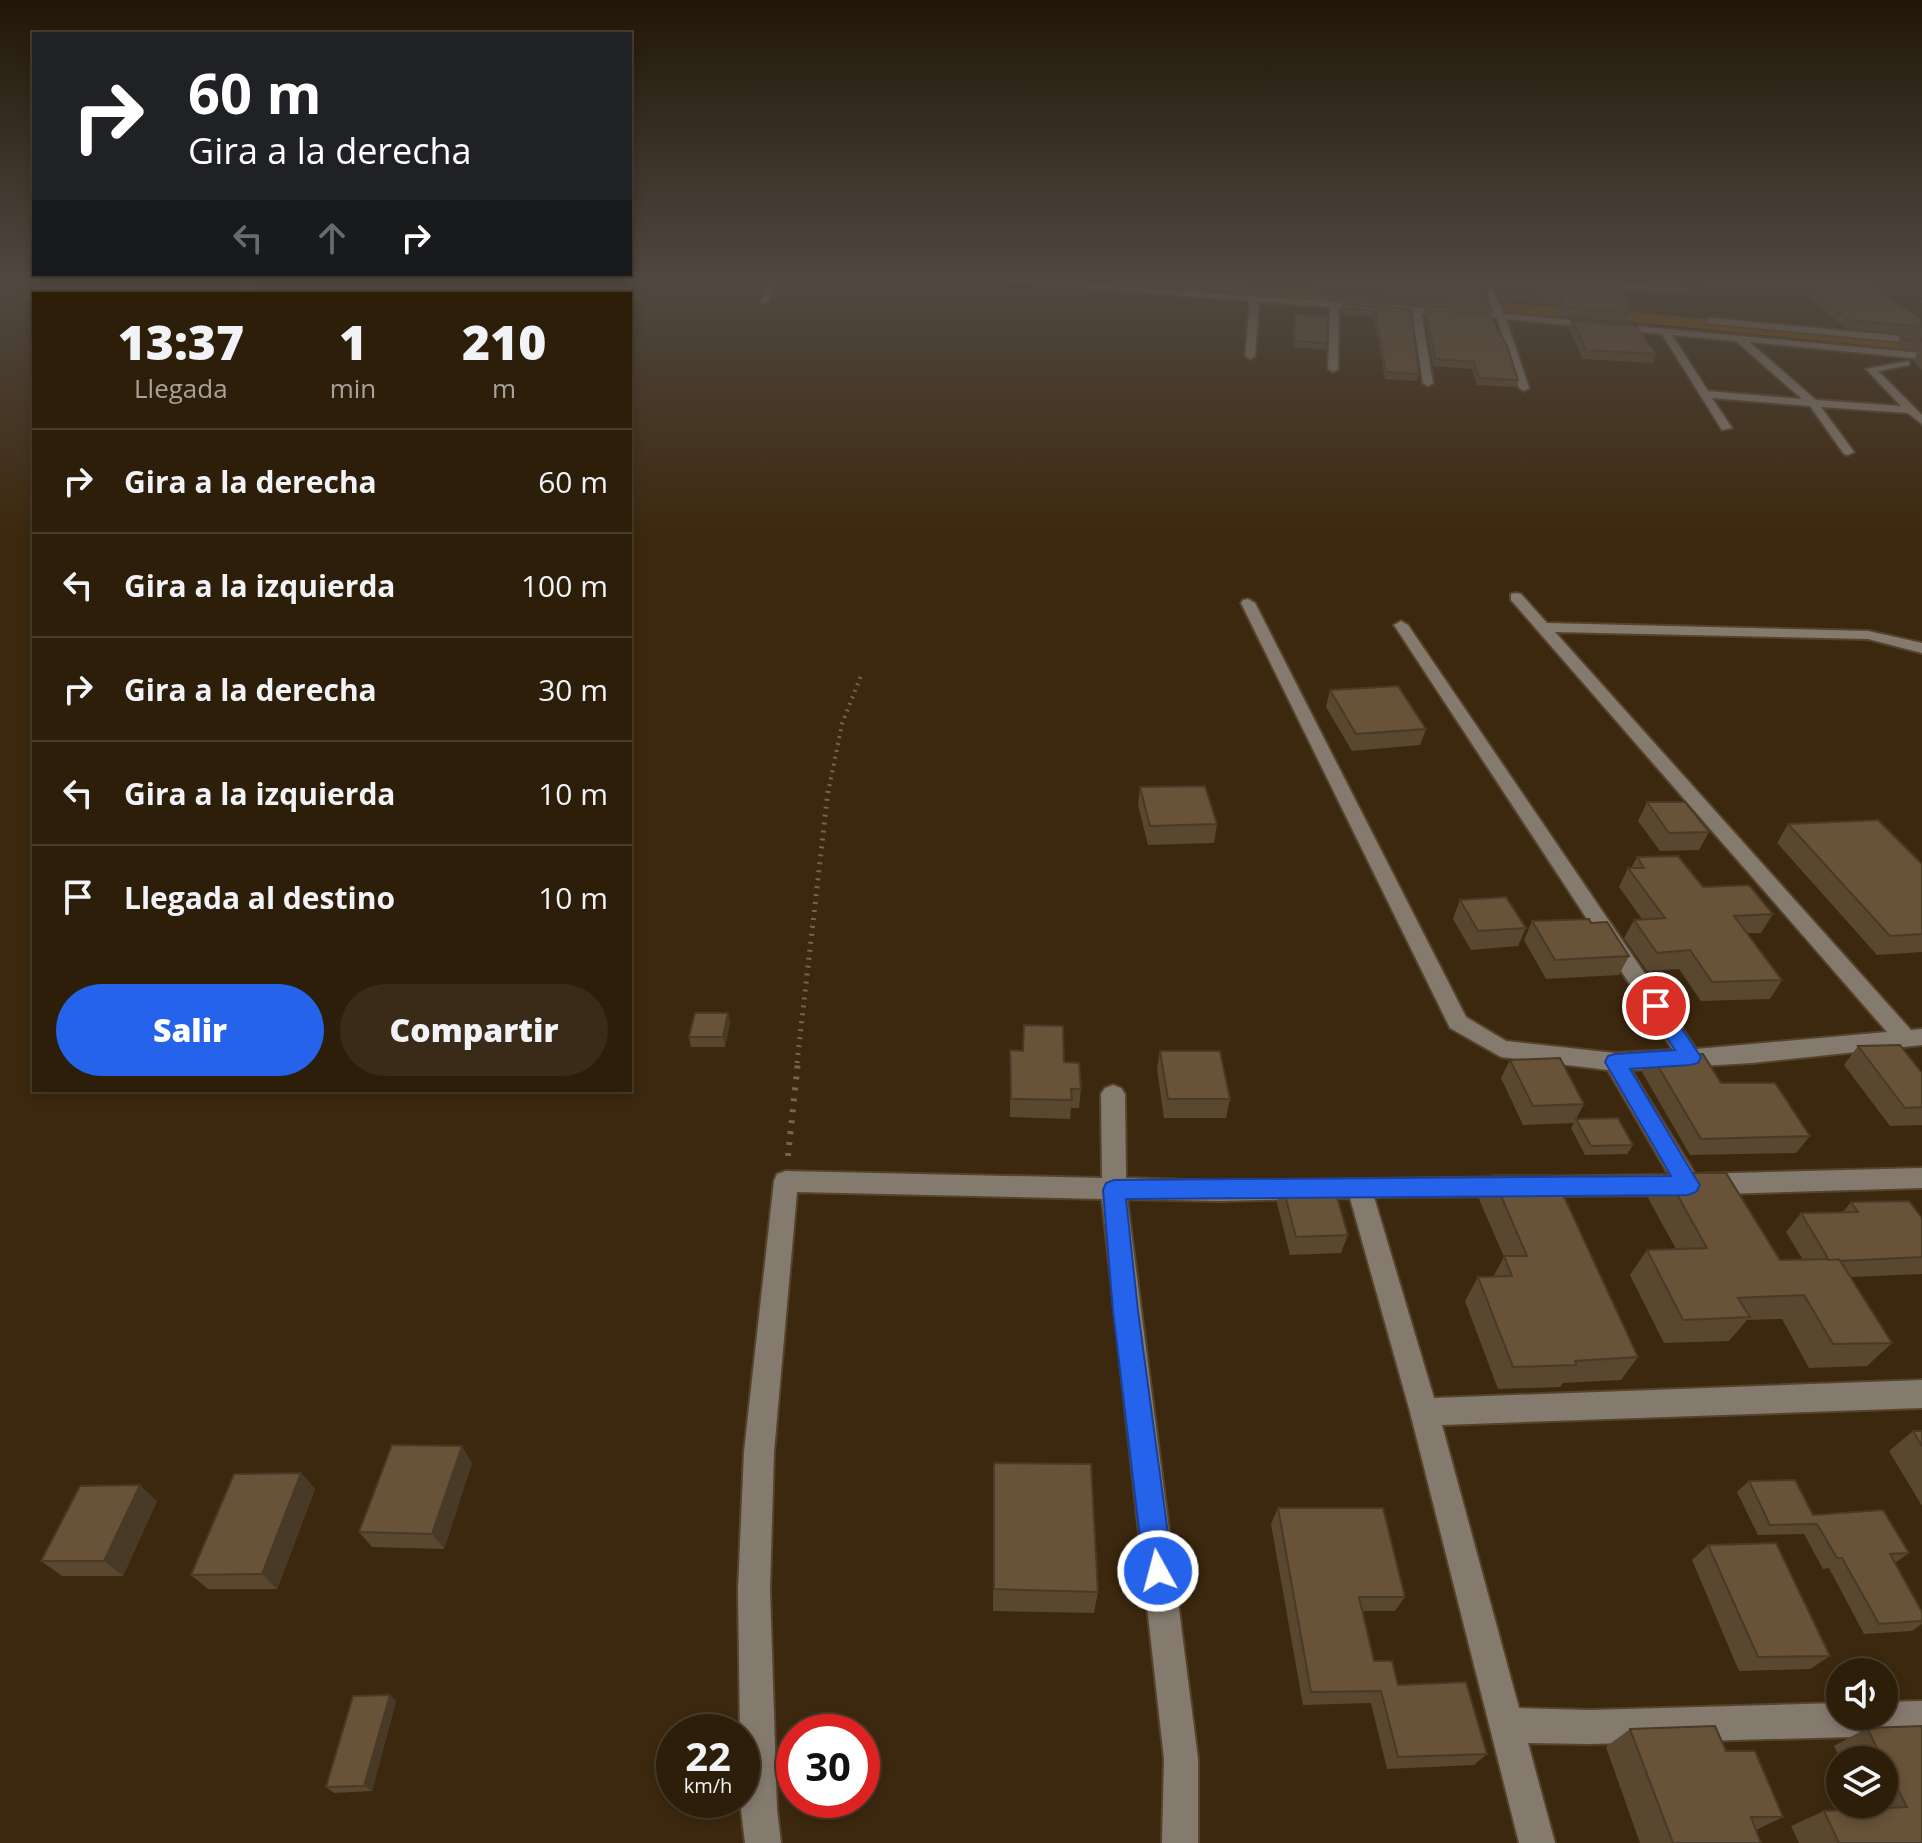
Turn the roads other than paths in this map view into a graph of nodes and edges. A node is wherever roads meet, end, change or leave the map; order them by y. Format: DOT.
graph roads {
  1 [pos="1425,366"];
  2 [pos="1517,366"];
  3 [pos="1687,366"];
  4 [pos="1770,366"];
  5 [pos="1879,366"];
  6 [pos="1428,383"];
  7 [pos="1524,388"];
  8 [pos="1704,394"];
  9 [pos="1813,403"];
  10 [pos="1911,410"];
  11 [pos="1922,421"];
  12 [pos="1726,428"];
  13 [pos="1848,452"];
  14 [pos="1516,597"];
  15 [pos="1248,603"];
  16 [pos="1401,625"];
  17 [pos="1543,627"];
  18 [pos="1921,648"];
  19 [pos="1914,1038"];
  20 [pos="1690,1057"];
  21 [pos="1615,1062"];
  22 [pos="1113,1094"];
  23 [pos="1922,1178"];
  24 [pos="1688,1185"];
  25 [pos="1359,1187"];
  26 [pos="1114,1190"];
  27 [pos="1922,1394"];
  28 [pos="1424,1412"];
  29 [pos="1922,1718"];
  30 [pos="1506,1725"];
  31 [pos="763,1843"];
  32 [pos="1180,1843"];
  33 [pos="1537,1843"];
  1 -- 6 [label="street"];
  2 -- 7 [label="street"];
  3 -- 8 [label="street"];
  4 -- 9 [label="street"];
  5 -- 10 [label="street"];
  8 -- 9 [label="street"];
  8 -- 12 [label="street"];
  9 -- 10 [label="street"];
  9 -- 13 [label="street"];
  10 -- 11 [label="street"];
  14 -- 17 [label="street"];
  15 -- 21 [label="street"];
  16 -- 20 [label="street"];
  17 -- 18 [label="street"];
  17 -- 19 [label="street"];
  19 -- 20 [label="street"];
  20 -- 21 [label="street"];
  21 -- 24 [label="street"];
  22 -- 26 [label="street"];
  23 -- 24 [label="street"];
  24 -- 25 [label="street"];
  25 -- 26 [label="street"];
  25 -- 28 [label="street"];
  26 -- 31 [label="street"];
  26 -- 32 [label="street"];
  27 -- 28 [label="street"];
  28 -- 30 [label="street"];
  29 -- 30 [label="street"];
  30 -- 33 [label="street"];
}
